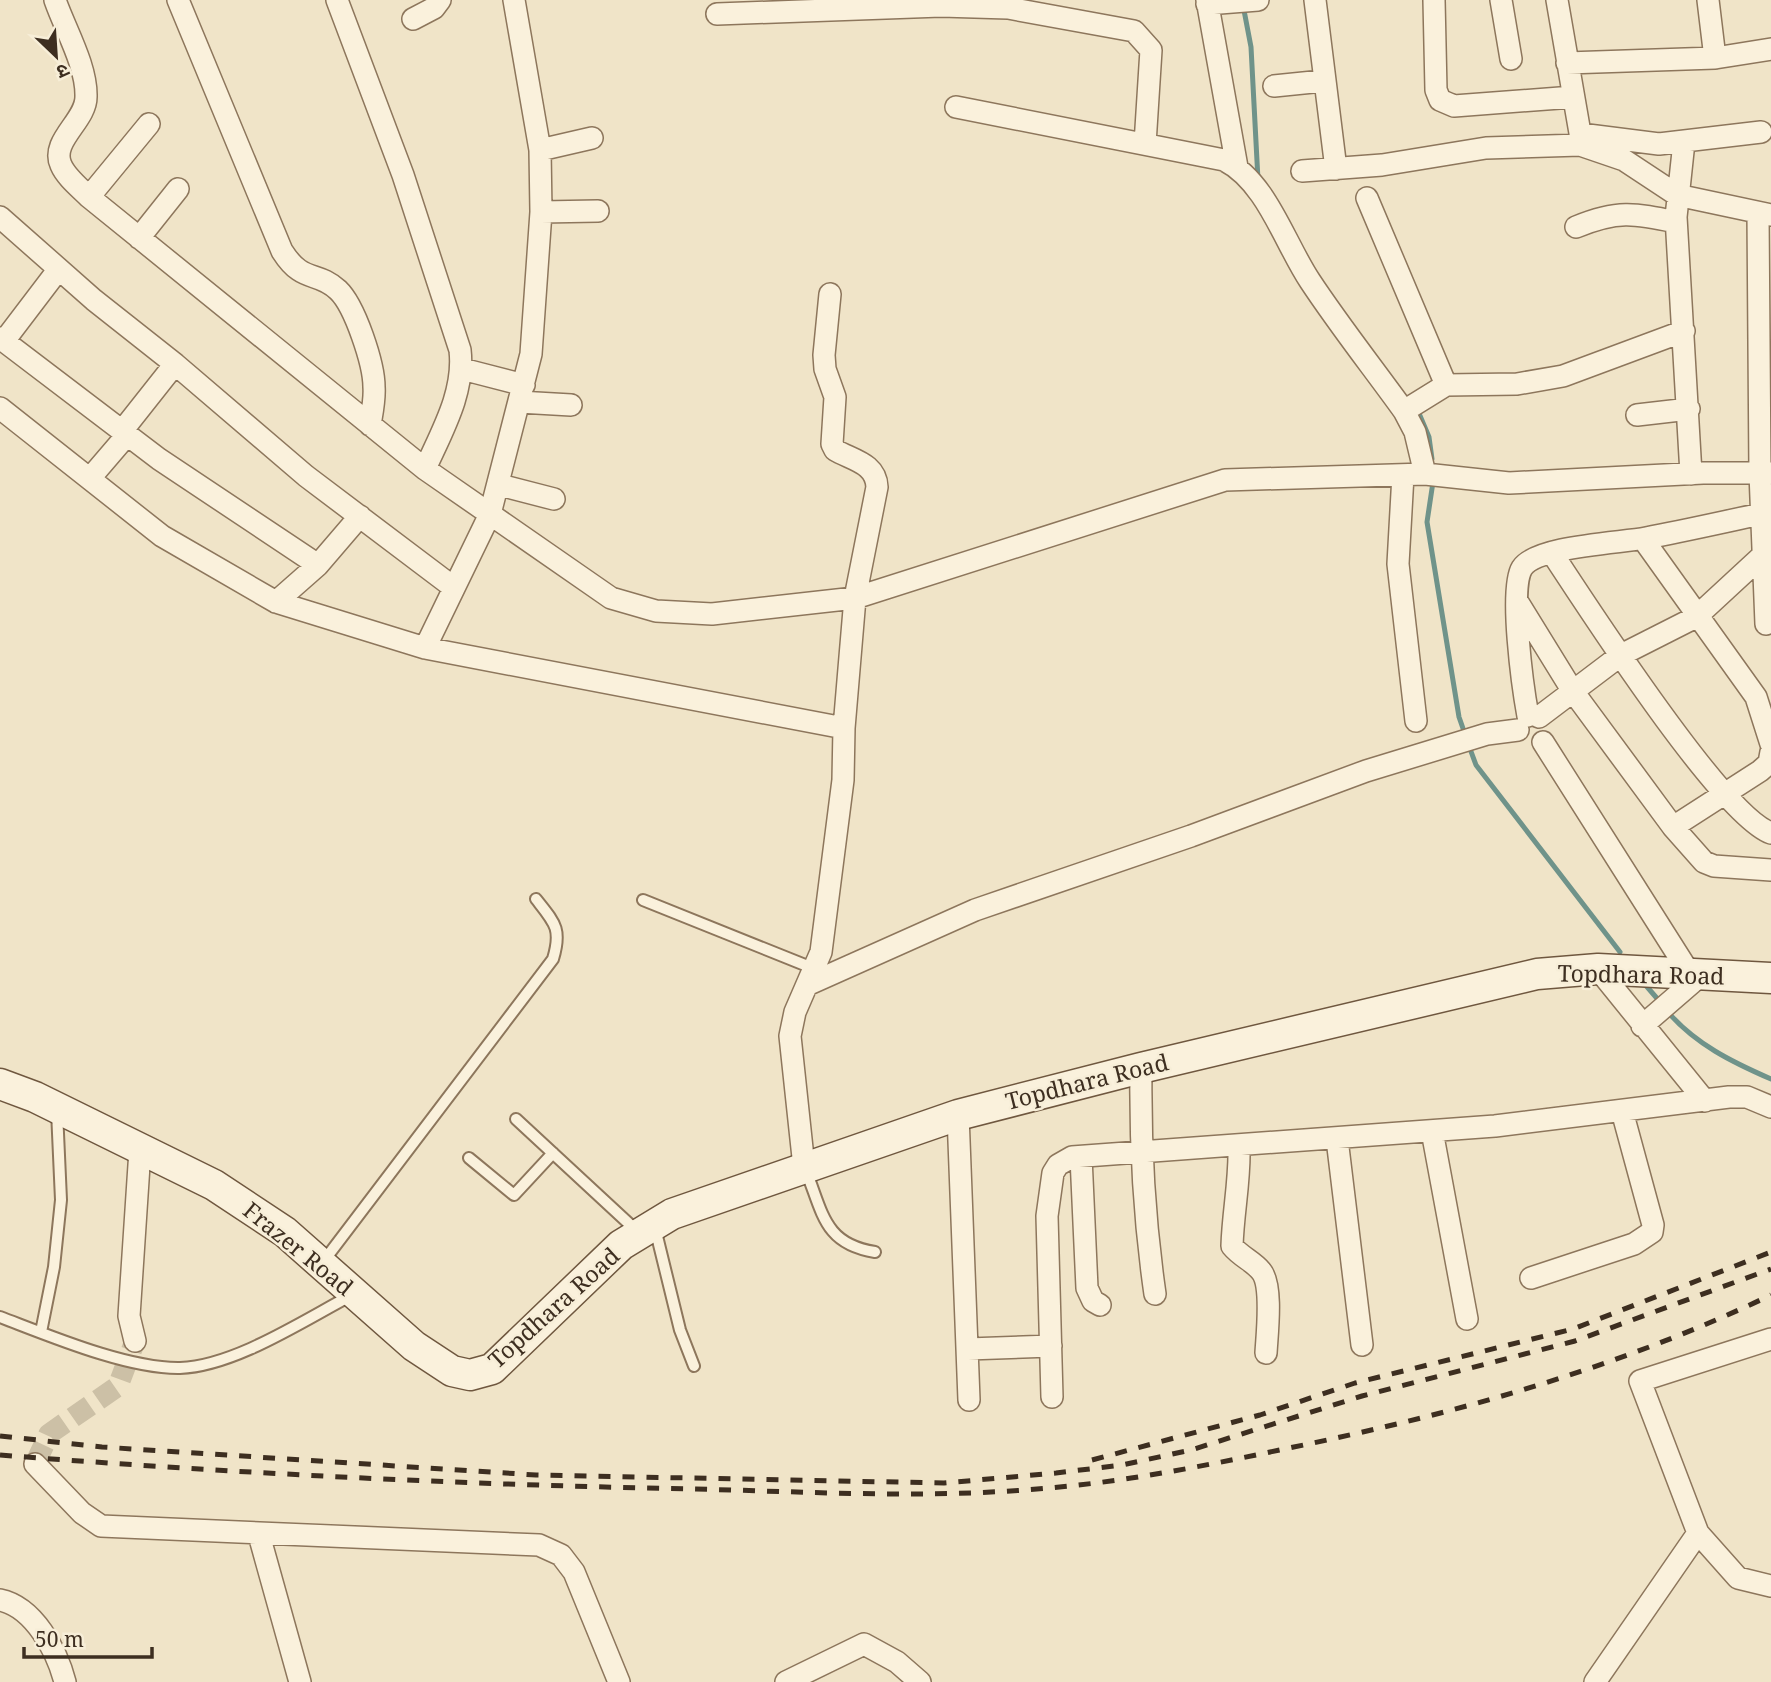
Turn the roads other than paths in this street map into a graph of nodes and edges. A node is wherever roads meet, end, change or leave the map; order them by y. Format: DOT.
graph roads {
  1 [pos="55,0"];
  2 [pos="178,0"];
  3 [pos="337,0"];
  4 [pos="440,0"];
  5 [pos="513,0"];
  6 [pos="1258,0"];
  7 [pos="1315,0"];
  8 [pos="1434,0"];
  9 [pos="1501,0"];
  10 [pos="1556,0"];
  11 [pos="1708,0"];
  12 [pos="1207,2"];
  13 [pos="717,14"];
  14 [pos="413,19"];
  15 [pos="1771,50"];
  16 [pos="1715,58"];
  17 [pos="1511,60"];
  18 [pos="1567,63"];
  19 [pos="1323,81"];
  20 [pos="1274,86"];
  21 [pos="1573,97"];
  22 [pos="956,107"];
  23 [pos="149,124"];
  24 [pos="1761,132"];
  25 [pos="592,138"];
  26 [pos="1580,139"];
  27 [pos="1684,142"];
  28 [pos="1145,144"];
  29 [pos="540,150"];
  30 [pos="1237,167"];
  31 [pos="1336,169"];
  32 [pos="1302,171"];
  33 [pos="178,189"];
  34 [pos="89,197"];
  35 [pos="1367,198"];
  36 [pos="1676,209"];
  37 [pos="598,211"];
  38 [pos="541,212"];
  39 [pos="1764,214"];
  40 [pos="0,217"];
  41 [pos="1576,227"];
  42 [pos="139,238"];
  43 [pos="58,270"];
  44 [pos="830,294"];
  45 [pos="1684,331"];
  46 [pos="1765,337"];
  47 [pos="2,339"];
  48 [pos="175,364"];
  49 [pos="462,369"];
  50 [pos="1446,385"];
  51 [pos="522,394"];
  52 [pos="571,405"];
  53 [pos="0,408"];
  54 [pos="1689,409"];
  55 [pos="1405,411"];
  56 [pos="1637,415"];
  57 [pos="370,425"];
  58 [pos="125,433"];
  59 [pos="425,469"];
  60 [pos="1765,473"];
  61 [pos="1425,474"];
  62 [pos="1691,474"];
  63 [pos="1404,475"];
  64 [pos="90,477"];
  65 [pos="500,485"];
  66 [pos="554,499"];
  67 [pos="490,514"];
  68 [pos="1761,514"];
  69 [pos="360,516"];
  70 [pos="1643,539"];
  71 [pos="1552,552"];
  72 [pos="318,565"];
  73 [pos="1767,568"];
  74 [pos="453,587"];
  75 [pos="855,598"];
  76 [pos="275,602"];
  77 [pos="1518,602"];
  78 [pos="1696,617"];
  79 [pos="1766,624"];
  80 [pos="425,648"];
  81 [pos="1621,655"];
  82 [pos="1572,690"];
  83 [pos="1765,706"];
  84 [pos="1416,721"];
  85 [pos="1528,721"];
  86 [pos="844,728"];
  87 [pos="1771,744"];
  88 [pos="1771,752"];
  89 [pos="1724,794"];
  90 [pos="1673,827"];
  91 [pos="1771,833"];
  92 [pos="1771,870"];
  93 [pos="537,898"];
  94 [pos="643,900"];
  95 [pos="1598,970"];
  96 [pos="811,977"];
  97 [pos="1771,978"];
  98 [pos="1690,981"];
  99 [pos="1649,1019"];
  100 [pos="1141,1068"];
  101 [pos="0,1084"];
  102 [pos="1705,1101"];
  103 [pos="1771,1107"];
  104 [pos="56,1108"];
  105 [pos="1622,1111"];
  106 [pos="958,1115"];
  107 [pos="516,1119"];
  108 [pos="1432,1131"];
  109 [pos="1337,1139"];
  110 [pos="1238,1147"];
  111 [pos="140,1150"];
  112 [pos="1140,1150"];
  113 [pos="552,1153"];
  114 [pos="1082,1157"];
  115 [pos="469,1158"];
  116 [pos="804,1167"];
  117 [pos="647,1229"];
  118 [pos="876,1252"];
  119 [pos="321,1264"];
  120 [pos="1531,1278"];
  121 [pos="355,1294"];
  122 [pos="1155,1294"];
  123 [pos="1100,1305"];
  124 [pos="0,1317"];
  125 [pos="1467,1319"];
  126 [pos="41,1332"];
  127 [pos="1771,1339"];
  128 [pos="135,1341"];
  129 [pos="1362,1345"];
  130 [pos="1051,1346"];
  131 [pos="968,1349"];
  132 [pos="1266,1353"];
  133 [pos="694,1366"];
  134 [pos="470,1375"];
  135 [pos="1052,1398"];
  136 [pos="969,1400"];
  137 [pos="35,1464"];
  138 [pos="1698,1533"];
  139 [pos="259,1535"];
  140 [pos="1771,1586"];
  141 [pos="0,1600"];
  142 [pos="65,1682"];
  143 [pos="300,1682"];
  144 [pos="619,1682"];
  145 [pos="786,1682"];
  146 [pos="920,1682"];
  147 [pos="1595,1682"];
  1 -- 34 [label="street"];
  2 -- 57 [label="street"];
  3 -- 49 [label="street"];
  4 -- 14 [label="street"];
  5 -- 29 [label="street"];
  6 -- 12 [label="street"];
  7 -- 19 [label="street"];
  8 -- 21 [label="street"];
  9 -- 17 [label="street"];
  10 -- 18 [label="street"];
  11 -- 16 [label="street"];
  12 -- 30 [label="street"];
  13 -- 28 [label="street"];
  15 -- 16 [label="street"];
  16 -- 18 [label="street"];
  18 -- 21 [label="street"];
  19 -- 20 [label="street"];
  19 -- 31 [label="street"];
  21 -- 26 [label="street"];
  22 -- 28 [label="street"];
  23 -- 34 [label="street"];
  24 -- 27 [label="street"];
  25 -- 29 [label="street"];
  26 -- 27 [label="street"];
  26 -- 31 [label="street"];
  26 -- 36 [label="street"];
  27 -- 36 [label="street"];
  28 -- 30 [label="street"];
  29 -- 38 [label="street"];
  30 -- 55 [label="street"];
  31 -- 32 [label="street"];
  33 -- 42 [label="street"];
  34 -- 42 [label="street"];
  35 -- 50 [label="street"];
  36 -- 39 [label="street"];
  36 -- 41 [label="street"];
  36 -- 45 [label="street"];
  37 -- 38 [label="street"];
  38 -- 51 [label="street"];
  39 -- 46 [label="street"];
  40 -- 43 [label="street"];
  42 -- 57 [label="street"];
  43 -- 47 [label="street"];
  43 -- 48 [label="street"];
  44 -- 75 [label="street"];
  45 -- 50 [label="street"];
  45 -- 54 [label="street"];
  46 -- 60 [label="street"];
  47 -- 58 [label="street"];
  48 -- 58 [label="street"];
  48 -- 69 [label="street"];
  49 -- 51 [label="street"];
  49 -- 59 [label="street"];
  50 -- 55 [label="street"];
  51 -- 52 [label="street"];
  51 -- 65 [label="street"];
  53 -- 64 [label="street"];
  54 -- 56 [label="street"];
  54 -- 62 [label="street"];
  55 -- 61 [label="street"];
  57 -- 59 [label="street"];
  58 -- 64 [label="street"];
  58 -- 72 [label="street"];
  59 -- 67 [label="street"];
  60 -- 62 [label="street"];
  60 -- 68 [label="street"];
  61 -- 62 [label="street"];
  61 -- 63 [label="street"];
  63 -- 75 [label="street"];
  63 -- 84 [label="street"];
  64 -- 76 [label="street"];
  65 -- 66 [label="street"];
  65 -- 67 [label="street"];
  67 -- 74 [label="street"];
  67 -- 75 [label="street"];
  68 -- 70 [label="street"];
  68 -- 73 [label="street"];
  69 -- 72 [label="street"];
  69 -- 74 [label="street"];
  70 -- 71 [label="street"];
  70 -- 78 [label="street"];
  71 -- 77 [label="street"];
  71 -- 81 [label="street"];
  72 -- 76 [label="street"];
  73 -- 78 [label="street"];
  73 -- 79 [label="street"];
  74 -- 80 [label="street"];
  75 -- 86 [label="street"];
  76 -- 80 [label="street"];
  77 -- 82 [label="street"];
  77 -- 85 [label="street"];
  78 -- 81 [label="street"];
  78 -- 83 [label="street"];
  80 -- 86 [label="street"];
  81 -- 82 [label="street"];
  81 -- 89 [label="street"];
  82 -- 85 [label="street"];
  82 -- 90 [label="street"];
  83 -- 87 [label="street"];
  85 -- 96 [label="street"];
  85 -- 98 [label="street"];
  86 -- 96 [label="street"];
  88 -- 89 [label="street"];
  89 -- 90 [label="street"];
  89 -- 91 [label="street"];
  90 -- 92 [label="street"];
  93 -- 119 [label="lane"];
  94 -- 96 [label="lane"];
  95 -- 98 [label="street, Topdhara Road"];
  95 -- 99 [label="street"];
  95 -- 100 [label="street, Topdhara Road"];
  96 -- 116 [label="street"];
  97 -- 98 [label="street, Topdhara Road"];
  98 -- 99 [label="street"];
  99 -- 102 [label="street"];
  100 -- 106 [label="street, Topdhara Road"];
  100 -- 112 [label="street"];
  101 -- 104 [label="street, Frazer Road"];
  102 -- 103 [label="street"];
  102 -- 105 [label="street"];
  104 -- 111 [label="street, Frazer Road"];
  104 -- 126 [label="lane"];
  105 -- 108 [label="street"];
  105 -- 120 [label="street"];
  106 -- 116 [label="street, Topdhara Road"];
  106 -- 131 [label="street"];
  107 -- 113 [label="lane"];
  108 -- 109 [label="street"];
  108 -- 125 [label="street"];
  109 -- 110 [label="street"];
  109 -- 129 [label="street"];
  110 -- 112 [label="street"];
  110 -- 132 [label="street"];
  111 -- 119 [label="street, Frazer Road"];
  111 -- 128 [label="street"];
  112 -- 114 [label="street"];
  112 -- 122 [label="street"];
  113 -- 115 [label="lane"];
  113 -- 117 [label="lane"];
  114 -- 123 [label="street"];
  114 -- 130 [label="street"];
  116 -- 117 [label="street, Topdhara Road"];
  116 -- 118 [label="lane"];
  117 -- 133 [label="lane"];
  117 -- 134 [label="street, Topdhara Road"];
  119 -- 121 [label="street, Frazer Road"];
  121 -- 126 [label="lane"];
  121 -- 134 [label="street, Frazer Road"];
  124 -- 126 [label="lane"];
  127 -- 138 [label="street"];
  130 -- 131 [label="street"];
  130 -- 135 [label="street"];
  131 -- 136 [label="street"];
  137 -- 139 [label="street"];
  138 -- 140 [label="street"];
  138 -- 147 [label="street"];
  139 -- 143 [label="street"];
  139 -- 144 [label="street"];
  141 -- 142 [label="street"];
  145 -- 146 [label="street"];
}
